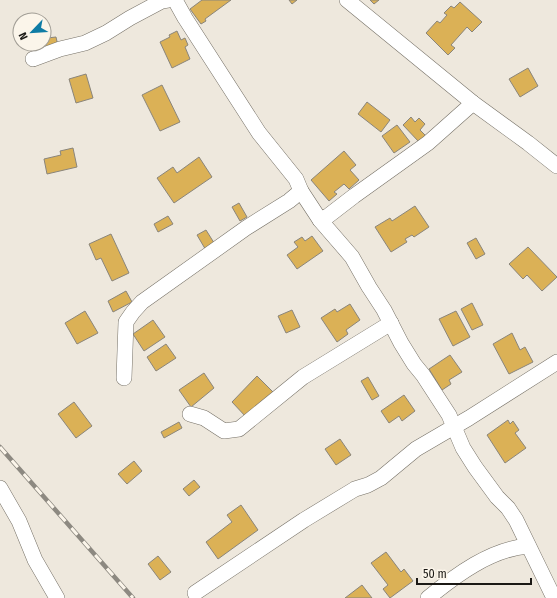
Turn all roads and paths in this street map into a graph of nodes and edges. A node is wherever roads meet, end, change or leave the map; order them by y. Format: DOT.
graph roads {
  1 [pos="168,0"];
  2 [pos="175,0"];
  3 [pos="347,0"];
  4 [pos="33,59"];
  5 [pos="473,103"];
  6 [pos="557,166"];
  7 [pos="301,191"];
  8 [pos="320,220"];
  9 [pos="391,323"];
  10 [pos="557,362"];
  11 [pos="124,378"];
  12 [pos="190,414"];
  13 [pos="454,427"];
  14 [pos="0,488"];
  15 [pos="528,546"];
  16 [pos="195,593"];
  17 [pos="57,598"];
  18 [pos="428,598"];
  19 [pos="554,598"];
  1 -- 4 [label="street"];
  2 -- 7 [label="street"];
  3 -- 5 [label="street"];
  5 -- 6 [label="street"];
  5 -- 8 [label="street"];
  7 -- 8 [label="street"];
  7 -- 11 [label="street"];
  8 -- 9 [label="street"];
  9 -- 12 [label="street"];
  9 -- 13 [label="street"];
  10 -- 13 [label="street"];
  13 -- 15 [label="street"];
  13 -- 16 [label="street"];
  14 -- 17 [label="street"];
  15 -- 18 [label="street"];
  15 -- 19 [label="street"];
}
